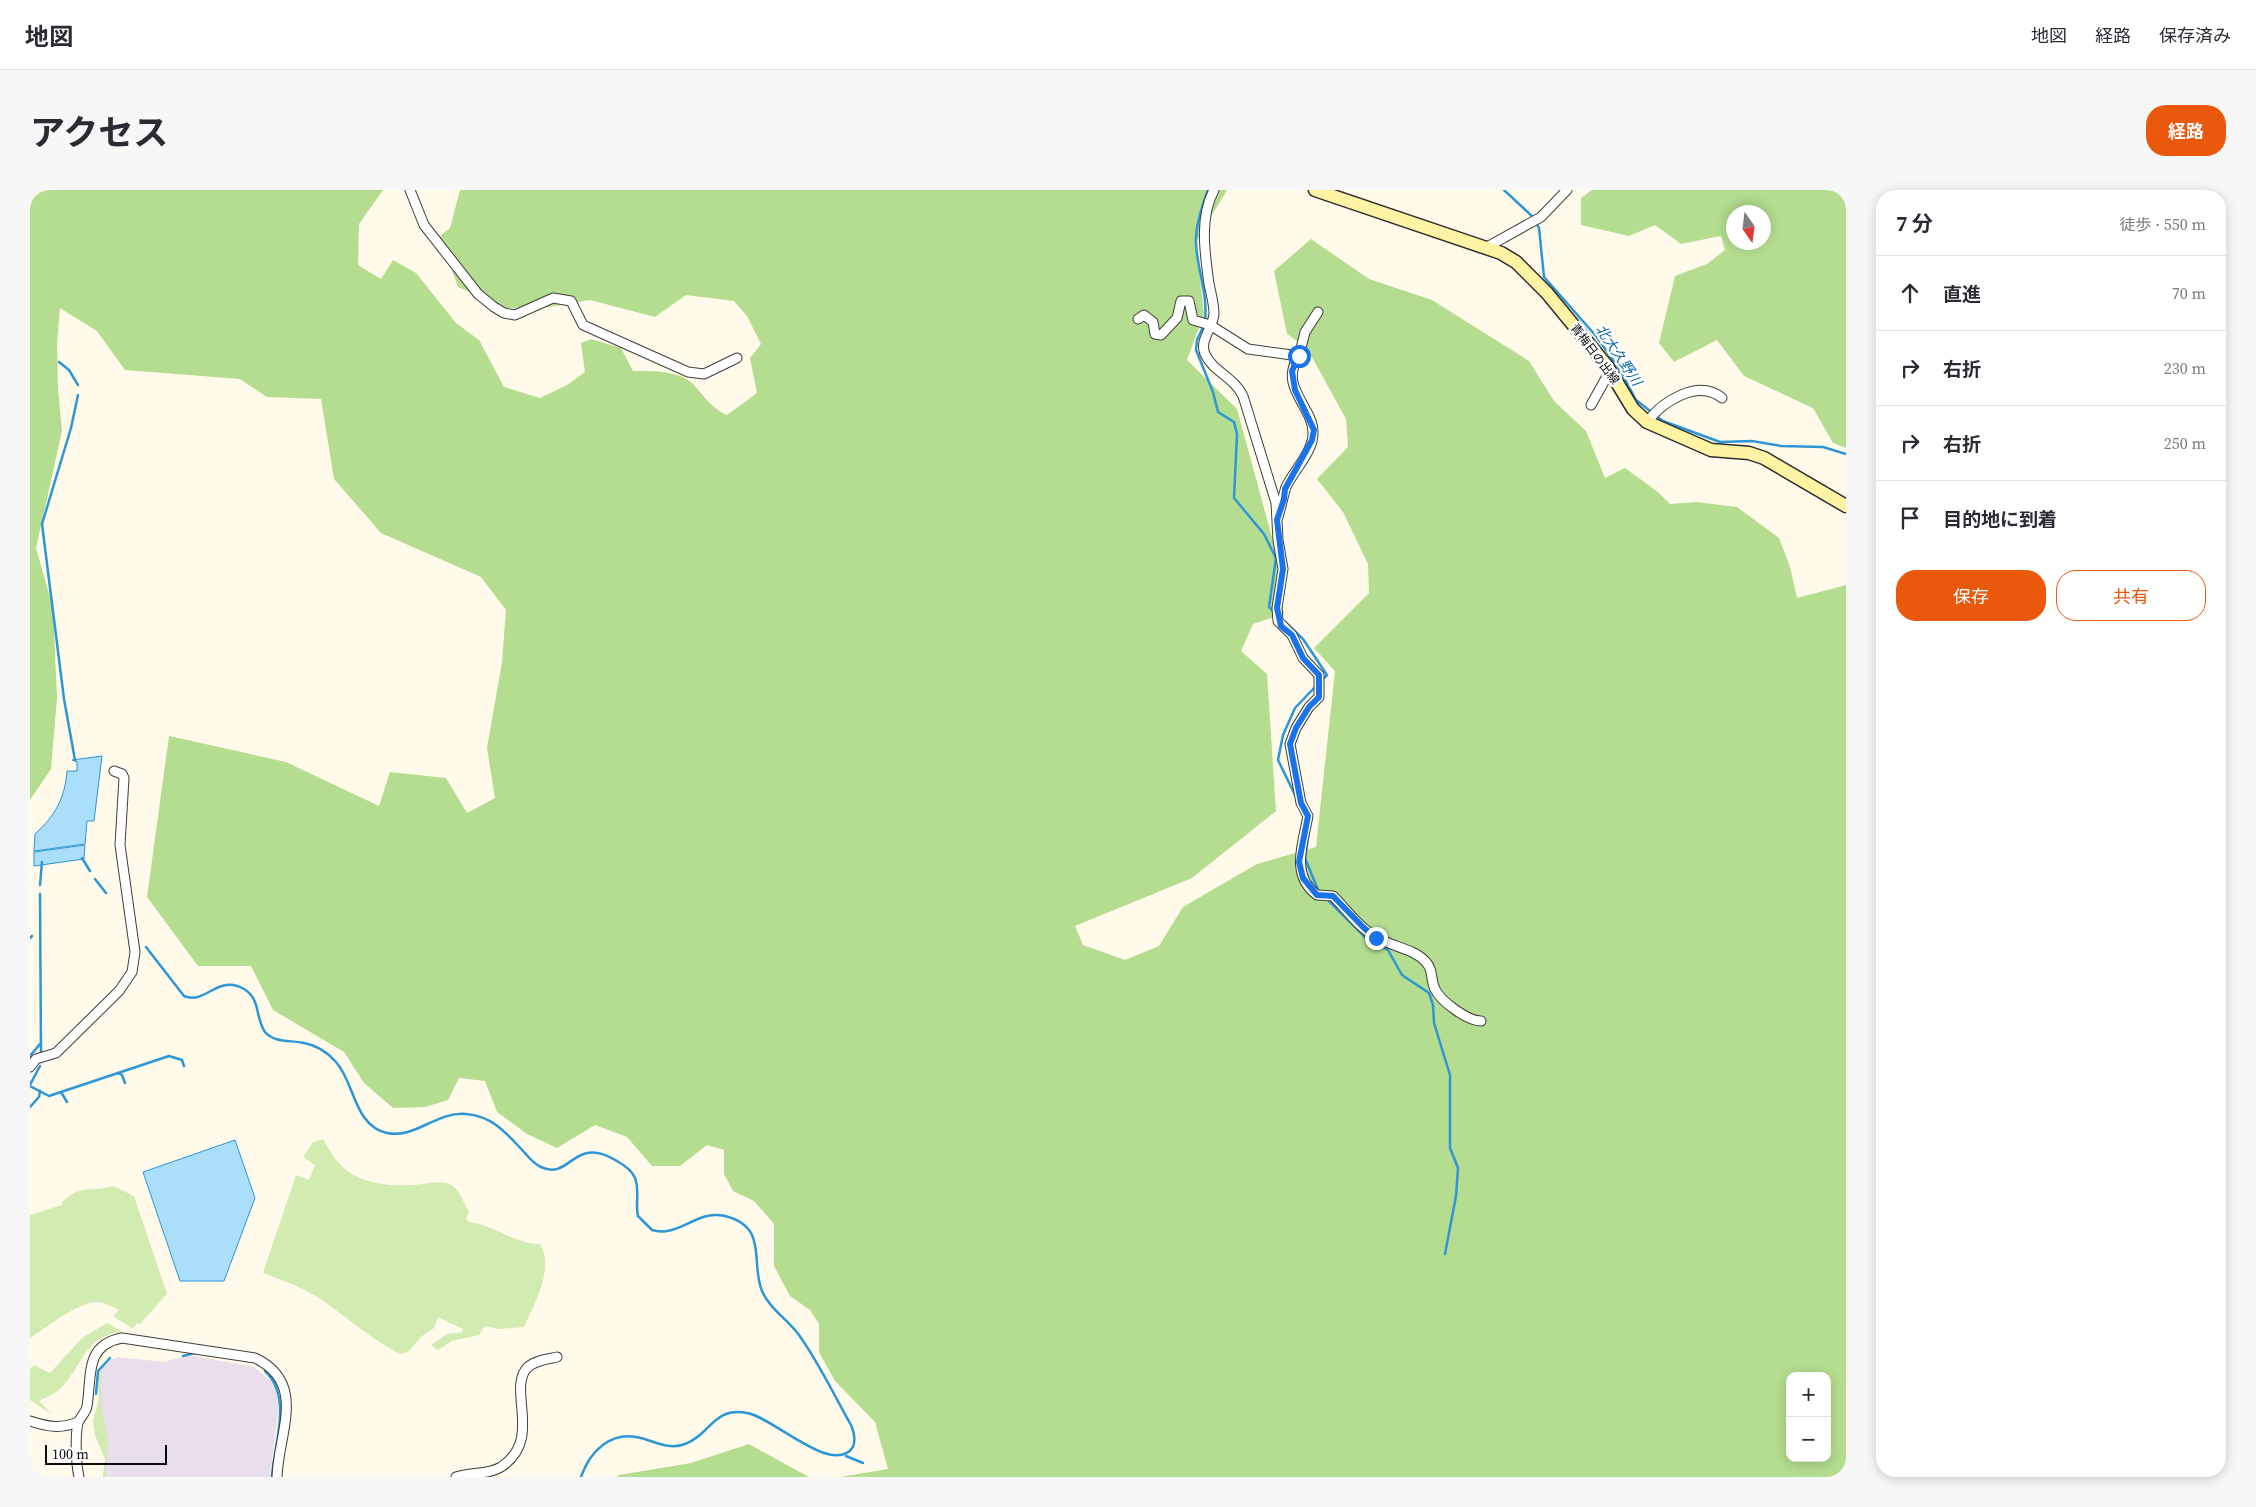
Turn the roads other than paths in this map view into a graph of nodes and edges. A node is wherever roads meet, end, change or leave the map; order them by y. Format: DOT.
graph roads {
  1 [pos="410,190"];
  2 [pos="1214,190"];
  3 [pos="1315,190"];
  4 [pos="1567,190"];
  5 [pos="1487,246"];
  6 [pos="1318,312"];
  7 [pos="1138,319"];
  8 [pos="1210,325"];
  9 [pos="1299,356"];
  10 [pos="737,358"];
  11 [pos="1610,371"];
  12 [pos="1722,398"];
  13 [pos="1591,405"];
  14 [pos="1649,420"];
  15 [pos="1846,506"];
  16 [pos="1277,520"];
  17 [pos="114,771"];
  18 [pos="1481,1021"];
  19 [pos="30,1067"];
  20 [pos="557,1358"];
  21 [pos="30,1421"];
  22 [pos="78,1422"];
  23 [pos="79,1477"];
  24 [pos="277,1477"];
  25 [pos="456,1477"];
  1 -- 10 [label="street"];
  2 -- 8 [label="street"];
  3 -- 5 [label="main road, 青梅日の出線"];
  4 -- 5 [label="street"];
  5 -- 11 [label="main road, 青梅日の出線"];
  6 -- 9 [label="street"];
  7 -- 8 [label="street"];
  8 -- 9 [label="street"];
  8 -- 16 [label="street"];
  9 -- 16 [label="street"];
  11 -- 13 [label="street"];
  11 -- 14 [label="main road, 青梅日の出線"];
  12 -- 14 [label="street"];
  14 -- 15 [label="main road, 青梅日の出線"];
  16 -- 18 [label="street"];
  17 -- 19 [label="street"];
  20 -- 25 [label="street"];
  21 -- 22 [label="street"];
  22 -- 23 [label="street"];
  22 -- 24 [label="street"];
}
